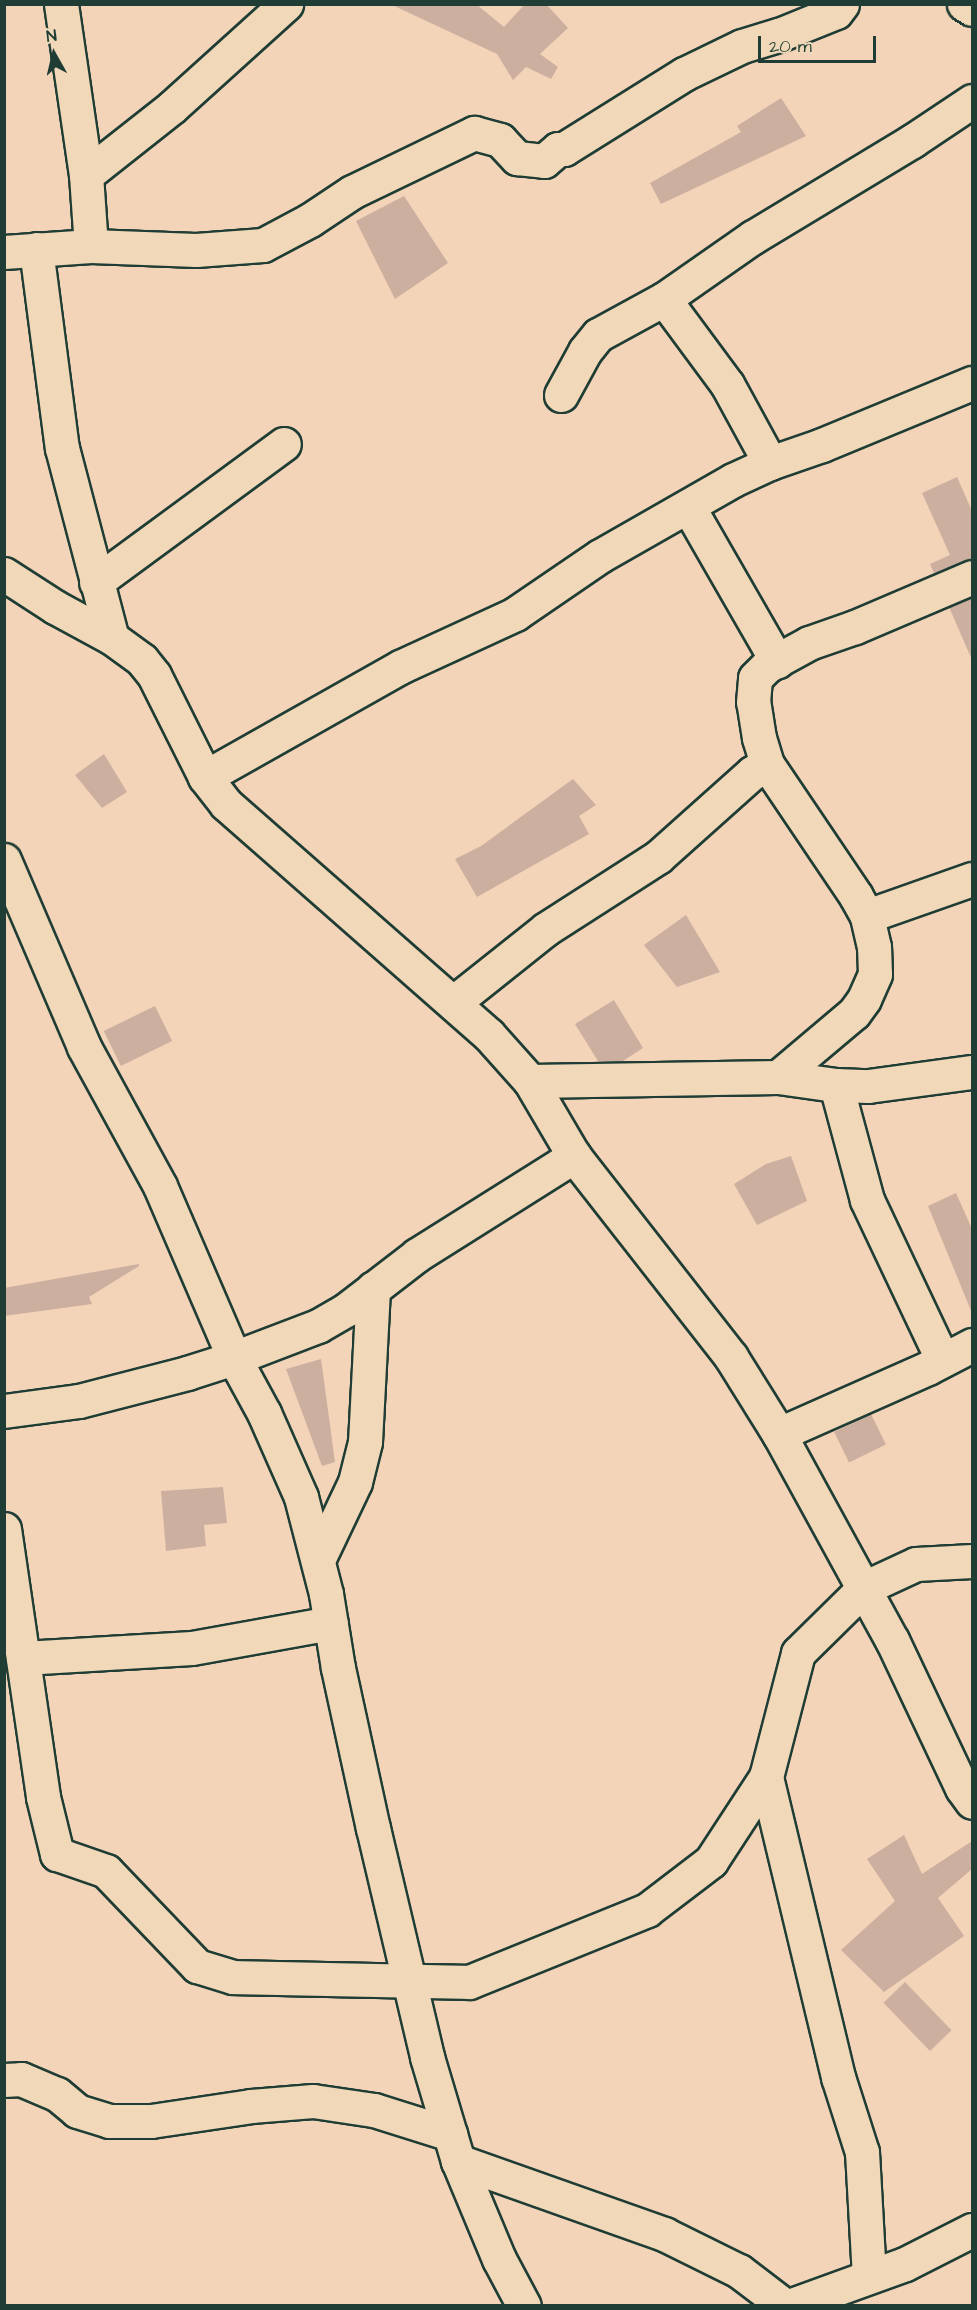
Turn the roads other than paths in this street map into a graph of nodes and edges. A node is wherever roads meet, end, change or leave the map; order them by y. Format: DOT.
graph roads {
  1 [pos="61,4"];
  2 [pos="286,4"];
  3 [pos="843,4"];
  4 [pos="964,4"];
  5 [pos="972,9"];
  6 [pos="968,111"];
  7 [pos="86,175"];
  8 [pos="91,246"];
  9 [pos="20,251"];
  10 [pos="664,299"];
  11 [pos="972,382"];
  12 [pos="561,395"];
  13 [pos="284,444"];
  14 [pos="770,463"];
  15 [pos="689,508"];
  16 [pos="4,574"];
  17 [pos="972,577"];
  18 [pos="96,582"];
  19 [pos="112,638"];
  20 [pos="777,661"];
  21 [pos="767,764"];
  22 [pos="205,777"];
  23 [pos="4,860"];
  24 [pos="972,879"];
  25 [pos="867,916"];
  26 [pos="453,1003"];
  27 [pos="972,1072"];
  28 [pos="778,1077"];
  29 [pos="530,1081"];
  30 [pos="836,1085"];
  31 [pos="574,1156"];
  32 [pos="374,1288"];
  33 [pos="972,1345"];
  34 [pos="234,1358"];
  35 [pos="942,1359"];
  36 [pos="4,1411"];
  37 [pos="778,1434"];
  38 [pos="4,1529"];
  39 [pos="318,1560"];
  40 [pos="972,1561"];
  41 [pos="864,1588"];
  42 [pos="331,1623"];
  43 [pos="23,1658"];
  44 [pos="766,1777"];
  45 [pos="972,1802"];
  46 [pos="409,1981"];
  47 [pos="4,2080"];
  48 [pos="454,2147"];
  49 [pos="972,2230"];
  50 [pos="869,2276"];
  51 [pos="524,2306"];
  52 [pos="787,2306"];
  1 -- 7 [label="street"];
  2 -- 7 [label="street"];
  3 -- 8 [label="street"];
  4 -- 5 [label="street"];
  6 -- 10 [label="street"];
  7 -- 8 [label="street"];
  8 -- 9 [label="street"];
  9 -- 18 [label="street"];
  10 -- 12 [label="street"];
  10 -- 14 [label="street"];
  11 -- 14 [label="street"];
  13 -- 18 [label="street"];
  14 -- 15 [label="street"];
  15 -- 20 [label="street"];
  15 -- 22 [label="street"];
  16 -- 19 [label="street"];
  17 -- 20 [label="street"];
  18 -- 19 [label="street"];
  19 -- 22 [label="street"];
  20 -- 21 [label="street"];
  21 -- 25 [label="street"];
  21 -- 26 [label="street"];
  22 -- 26 [label="street"];
  23 -- 34 [label="street"];
  24 -- 25 [label="street"];
  25 -- 28 [label="street"];
  26 -- 29 [label="street"];
  27 -- 30 [label="street"];
  28 -- 29 [label="street"];
  28 -- 30 [label="street"];
  29 -- 31 [label="street"];
  30 -- 35 [label="street"];
  31 -- 32 [label="street"];
  31 -- 37 [label="street"];
  32 -- 34 [label="street"];
  32 -- 39 [label="street"];
  33 -- 35 [label="street"];
  34 -- 36 [label="street"];
  34 -- 39 [label="street"];
  35 -- 37 [label="street"];
  37 -- 41 [label="street"];
  38 -- 43 [label="street"];
  39 -- 42 [label="street"];
  40 -- 41 [label="street"];
  41 -- 44 [label="street"];
  41 -- 45 [label="street"];
  42 -- 43 [label="street"];
  42 -- 46 [label="street"];
  43 -- 46 [label="street"];
  44 -- 46 [label="street"];
  44 -- 50 [label="street"];
  46 -- 48 [label="street"];
  47 -- 48 [label="street"];
  48 -- 51 [label="street"];
  48 -- 52 [label="street"];
  49 -- 50 [label="street"];
  50 -- 52 [label="street"];
}
